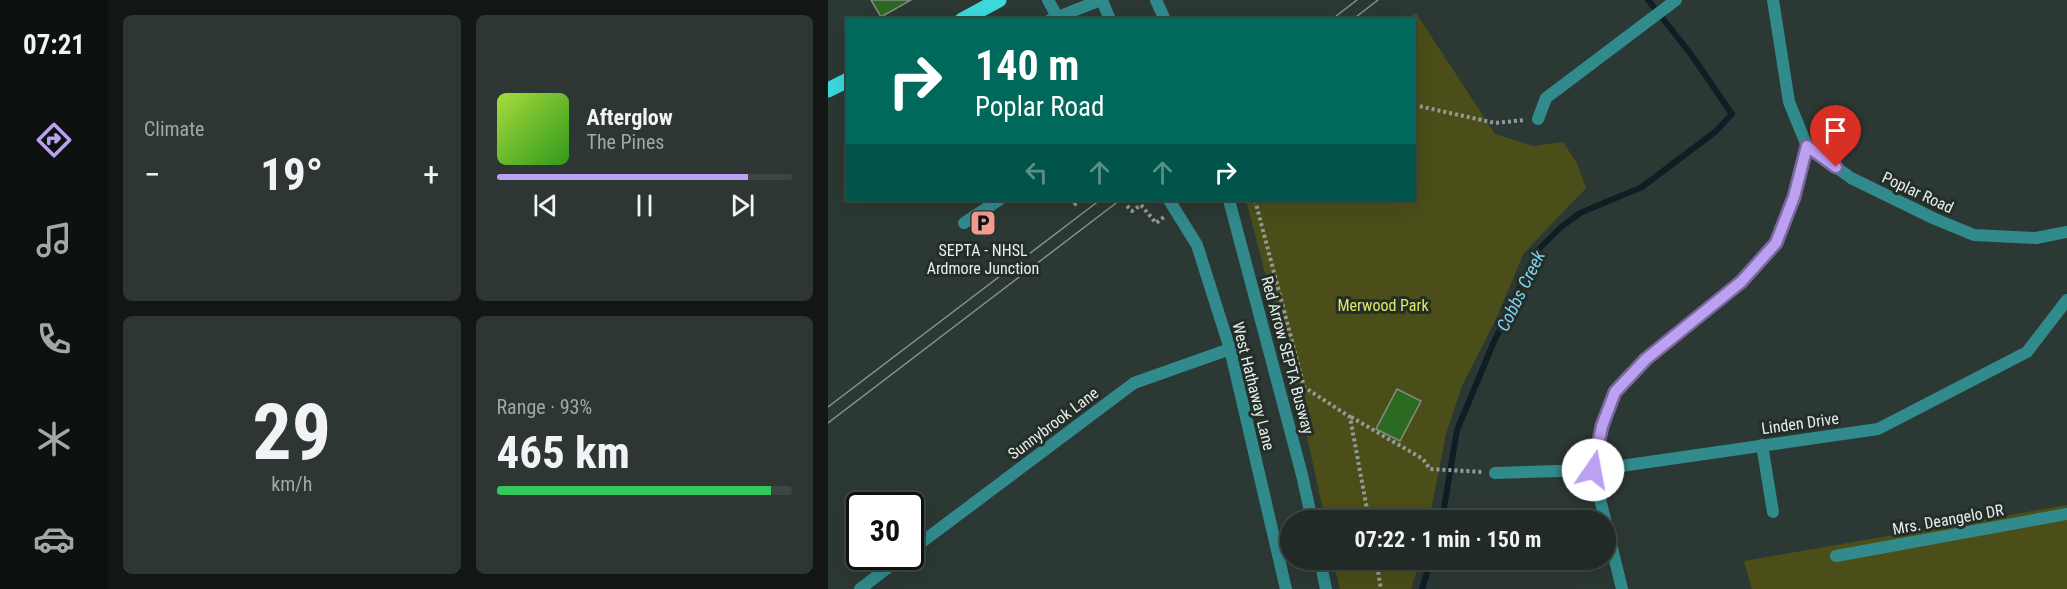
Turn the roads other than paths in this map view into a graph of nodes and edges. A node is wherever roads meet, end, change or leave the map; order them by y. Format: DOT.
graph roads {
  1 [pos="999,0"];
  2 [pos="1048,0"];
  3 [pos="1101,0"];
  4 [pos="1156,0"];
  5 [pos="1676,0"];
  6 [pos="1773,0"];
  7 [pos="966,18"];
  8 [pos="1056,18"];
  9 [pos="1109,18"];
  10 [pos="1164,18"];
  11 [pos="846,81"];
  12 [pos="828,90"];
  13 [pos="1538,119"];
  14 [pos="1807,146"];
  15 [pos="997,201"];
  16 [pos="1170,201"];
  17 [pos="1229,201"];
  18 [pos="964,223"];
  19 [pos="2067,232"];
  20 [pos="2067,300"];
  21 [pos="1230,349"];
  22 [pos="1762,446"];
  23 [pos="1593,470"];
  24 [pos="1495,473"];
  25 [pos="1310,510"];
  26 [pos="1773,512"];
  27 [pos="2067,514"];
  28 [pos="924,540"];
  29 [pos="1836,556"];
  30 [pos="885,570"];
  31 [pos="1322,570"];
  32 [pos="860,589"];
  33 [pos="1284,589"];
  34 [pos="1326,589"];
  35 [pos="1622,589"];
  1 -- 7 [label="main road"];
  2 -- 8 [label="street"];
  3 -- 8 [label="street"];
  3 -- 9 [label="street"];
  4 -- 10 [label="street"];
  5 -- 13 [label="street"];
  6 -- 14 [label="street"];
  11 -- 12 [label="main road"];
  14 -- 19 [label="street, Poplar Road"];
  14 -- 23 [label="street"];
  15 -- 18 [label="street"];
  16 -- 21 [label="street, West Hathaway Lane"];
  17 -- 25 [label="street, Red Arrow SEPTA Busway"];
  20 -- 22 [label="street, Linden Drive"];
  21 -- 28 [label="street, Sunnybrook Lane"];
  21 -- 33 [label="street, West Hathaway Lane"];
  22 -- 23 [label="street, Linden Drive"];
  22 -- 26 [label="street"];
  23 -- 24 [label="street, Linden Drive"];
  23 -- 35 [label="street"];
  27 -- 29 [label="street, Mrs. Deangelo DR"];
  30 -- 32 [label="street"];
  31 -- 34 [label="street"];
}
